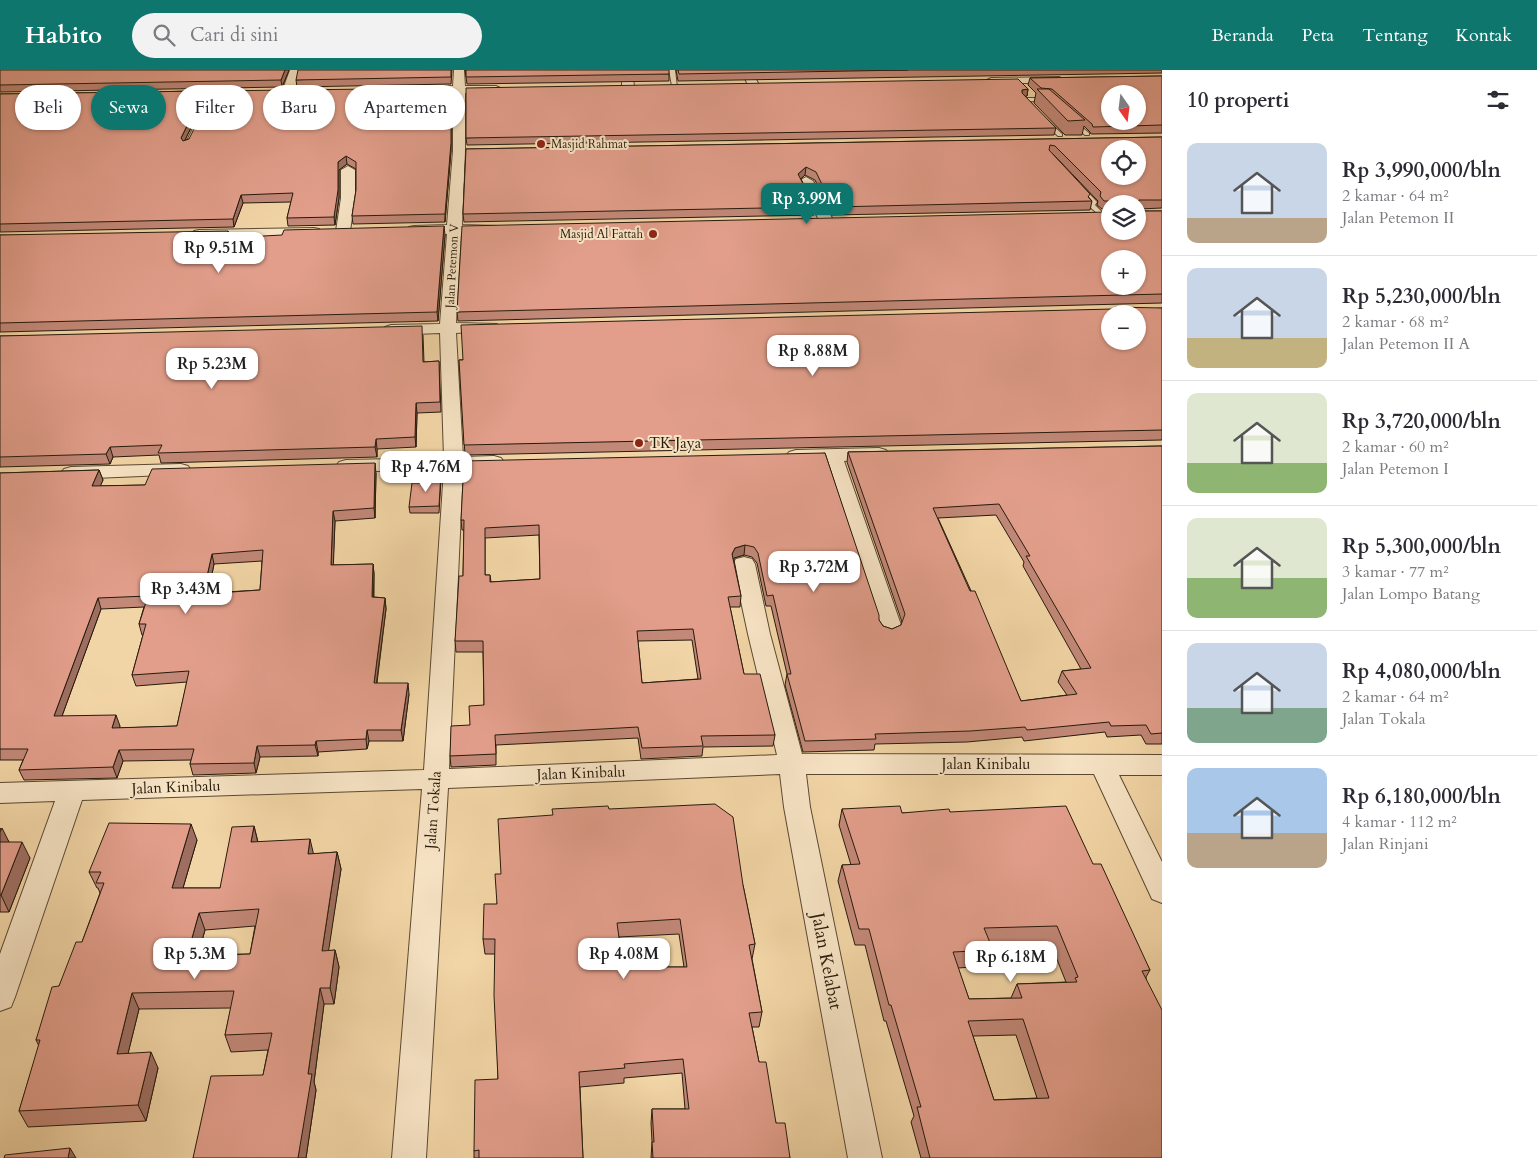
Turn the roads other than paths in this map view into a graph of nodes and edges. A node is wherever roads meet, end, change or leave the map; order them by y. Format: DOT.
graph roads {
  1 [pos="459,70"];
  2 [pos="627,70"];
  3 [pos="672,70"];
  4 [pos="746,70"];
  5 [pos="294,72"];
  6 [pos="1066,80"];
  7 [pos="979,81"];
  8 [pos="290,85"];
  9 [pos="458,85"];
  10 [pos="753,85"];
  11 [pos="627,86"];
  12 [pos="676,86"];
  13 [pos="508,89"];
  14 [pos="465,90"];
  15 [pos="1031,94"];
  16 [pos="1036,99"];
  17 [pos="1054,105"];
  18 [pos="1036,112"];
  19 [pos="1067,117"];
  20 [pos="1042,118"];
  21 [pos="194,130"];
  22 [pos="462,130"];
  23 [pos="1087,134"];
  24 [pos="1060,135"];
  25 [pos="1101,140"];
  26 [pos="1043,141"];
  27 [pos="186,146"];
  28 [pos="348,170"];
  29 [pos="806,180"];
  30 [pos="1075,182"];
  31 [pos="1101,212"];
  32 [pos="1101,215"];
  33 [pos="1082,216"];
  34 [pos="806,221"];
  35 [pos="503,228"];
  36 [pos="398,230"];
  37 [pos="454,230"];
  38 [pos="361,231"];
  39 [pos="343,232"];
  40 [pos="186,234"];
  41 [pos="509,326"];
  42 [pos="448,328"];
  43 [pos="379,330"];
  44 [pos="893,454"];
  45 [pos="833,455"];
  46 [pos="773,456"];
  47 [pos="514,462"];
  48 [pos="454,463"];
  49 [pos="326,466"];
  50 [pos="197,469"];
  51 [pos="49,473"];
  52 [pos="744,564"];
  53 [pos="889,630"];
  54 [pos="792,764"];
  55 [pos="1102,764"];
  56 [pos="1162,764"];
  57 [pos="436,779"];
  58 [pos="72,790"];
  59 [pos="0,793"];
  60 [pos="1162,891"];
  61 [pos="0,997"];
  62 [pos="409,1158"];
  63 [pos="865,1158"];
  1 -- 9 [label="street, Jalan Petemon V"];
  2 -- 11 [label="street"];
  3 -- 12 [label="lane"];
  4 -- 10 [label="street"];
  5 -- 8 [label="street"];
  6 -- 7 [label="street"];
  13 -- 14 [label="street"];
  15 -- 16 [label="lane"];
  16 -- 17 [label="lane"];
  16 -- 18 [label="lane"];
  19 -- 23 [label="lane"];
  20 -- 24 [label="lane"];
  21 -- 27 [label="lane"];
  22 -- 37 [label="street, Jalan Petemon V"];
  25 -- 26 [label="street"];
  28 -- 39 [label="street"];
  29 -- 34 [label="street"];
  30 -- 31 [label="lane"];
  32 -- 33 [label="street"];
  35 -- 37 [label="street"];
  36 -- 37 [label="street"];
  37 -- 42 [label="street, Jalan Petemon V"];
  38 -- 39 [label="street"];
  39 -- 40 [label="street"];
  41 -- 42 [label="street"];
  42 -- 43 [label="street"];
  42 -- 48 [label="street, Jalan Petemon V"];
  44 -- 45 [label="street"];
  45 -- 46 [label="street"];
  45 -- 53 [label="street"];
  47 -- 48 [label="street"];
  48 -- 49 [label="street"];
  48 -- 57 [label="street, Jalan Tokala"];
  50 -- 51 [label="street"];
  52 -- 54 [label="street, Jalan Kelabat"];
  54 -- 55 [label="street, Jalan Kinibalu"];
  54 -- 57 [label="street, Jalan Kinibalu"];
  54 -- 63 [label="street, Jalan Kelabat"];
  55 -- 56 [label="street, Jalan Kinibalu"];
  55 -- 60 [label="street"];
  57 -- 58 [label="street, Jalan Kinibalu"];
  57 -- 62 [label="street, Jalan Tokala"];
  58 -- 59 [label="street, Jalan Kinibalu"];
  58 -- 61 [label="street"];
}
